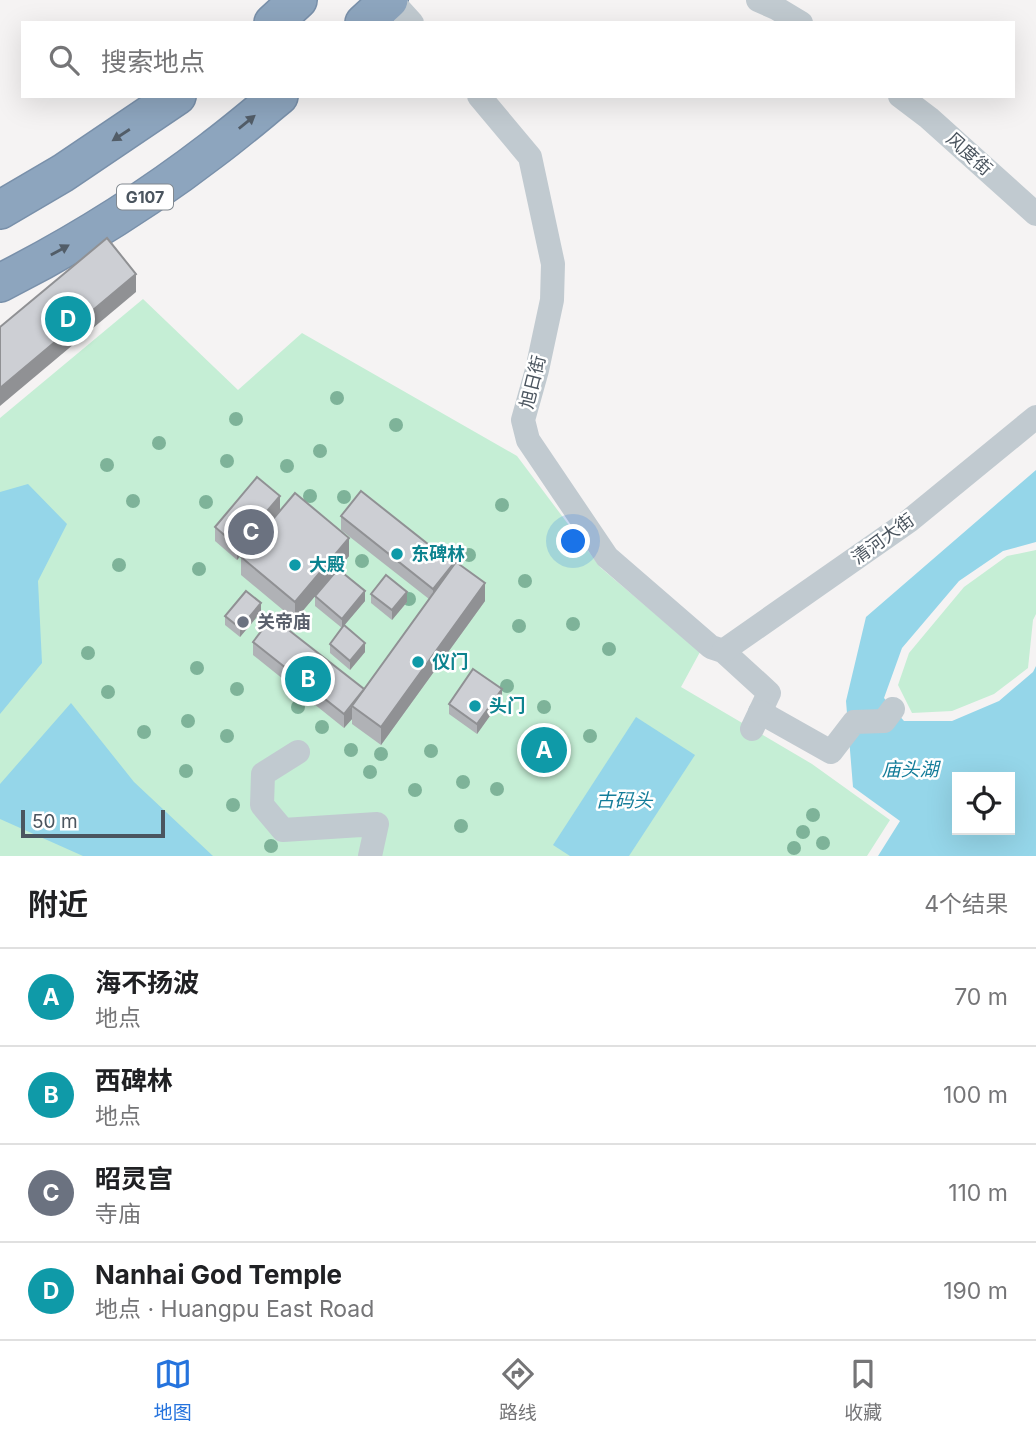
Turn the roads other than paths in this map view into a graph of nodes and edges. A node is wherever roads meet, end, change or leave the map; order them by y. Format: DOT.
graph roads {
  1 [pos="298,0"];
  2 [pos="390,0"];
  3 [pos="758,0"];
  4 [pos="275,21"];
  5 [pos="367,21"];
  6 [pos="410,21"];
  7 [pos="798,21"];
  8 [pos="174,98"];
  9 [pos="277,98"];
  10 [pos="481,98"];
  11 [pos="903,98"];
  12 [pos="0,210"];
  13 [pos="1036,214"];
  14 [pos="0,283"];
  15 [pos="1036,417"];
  16 [pos="723,651"];
  17 [pos="893,709"];
  18 [pos="298,752"];
  19 [pos="370,856"];
  1 -- 4 [label="highway"];
  2 -- 5 [label="highway"];
  2 -- 6 [label="street"];
  3 -- 7 [label="street"];
  8 -- 12 [label="highway, one-way"];
  14 -- 9 [label="highway, G107, one-way"];
  10 -- 16 [label="street, 旭日街"];
  11 -- 13 [label="street, 风度街"];
  15 -- 16 [label="street, 清河大街"];
  16 -- 17 [label="street, 旭日街"];
  18 -- 19 [label="street"];
}
